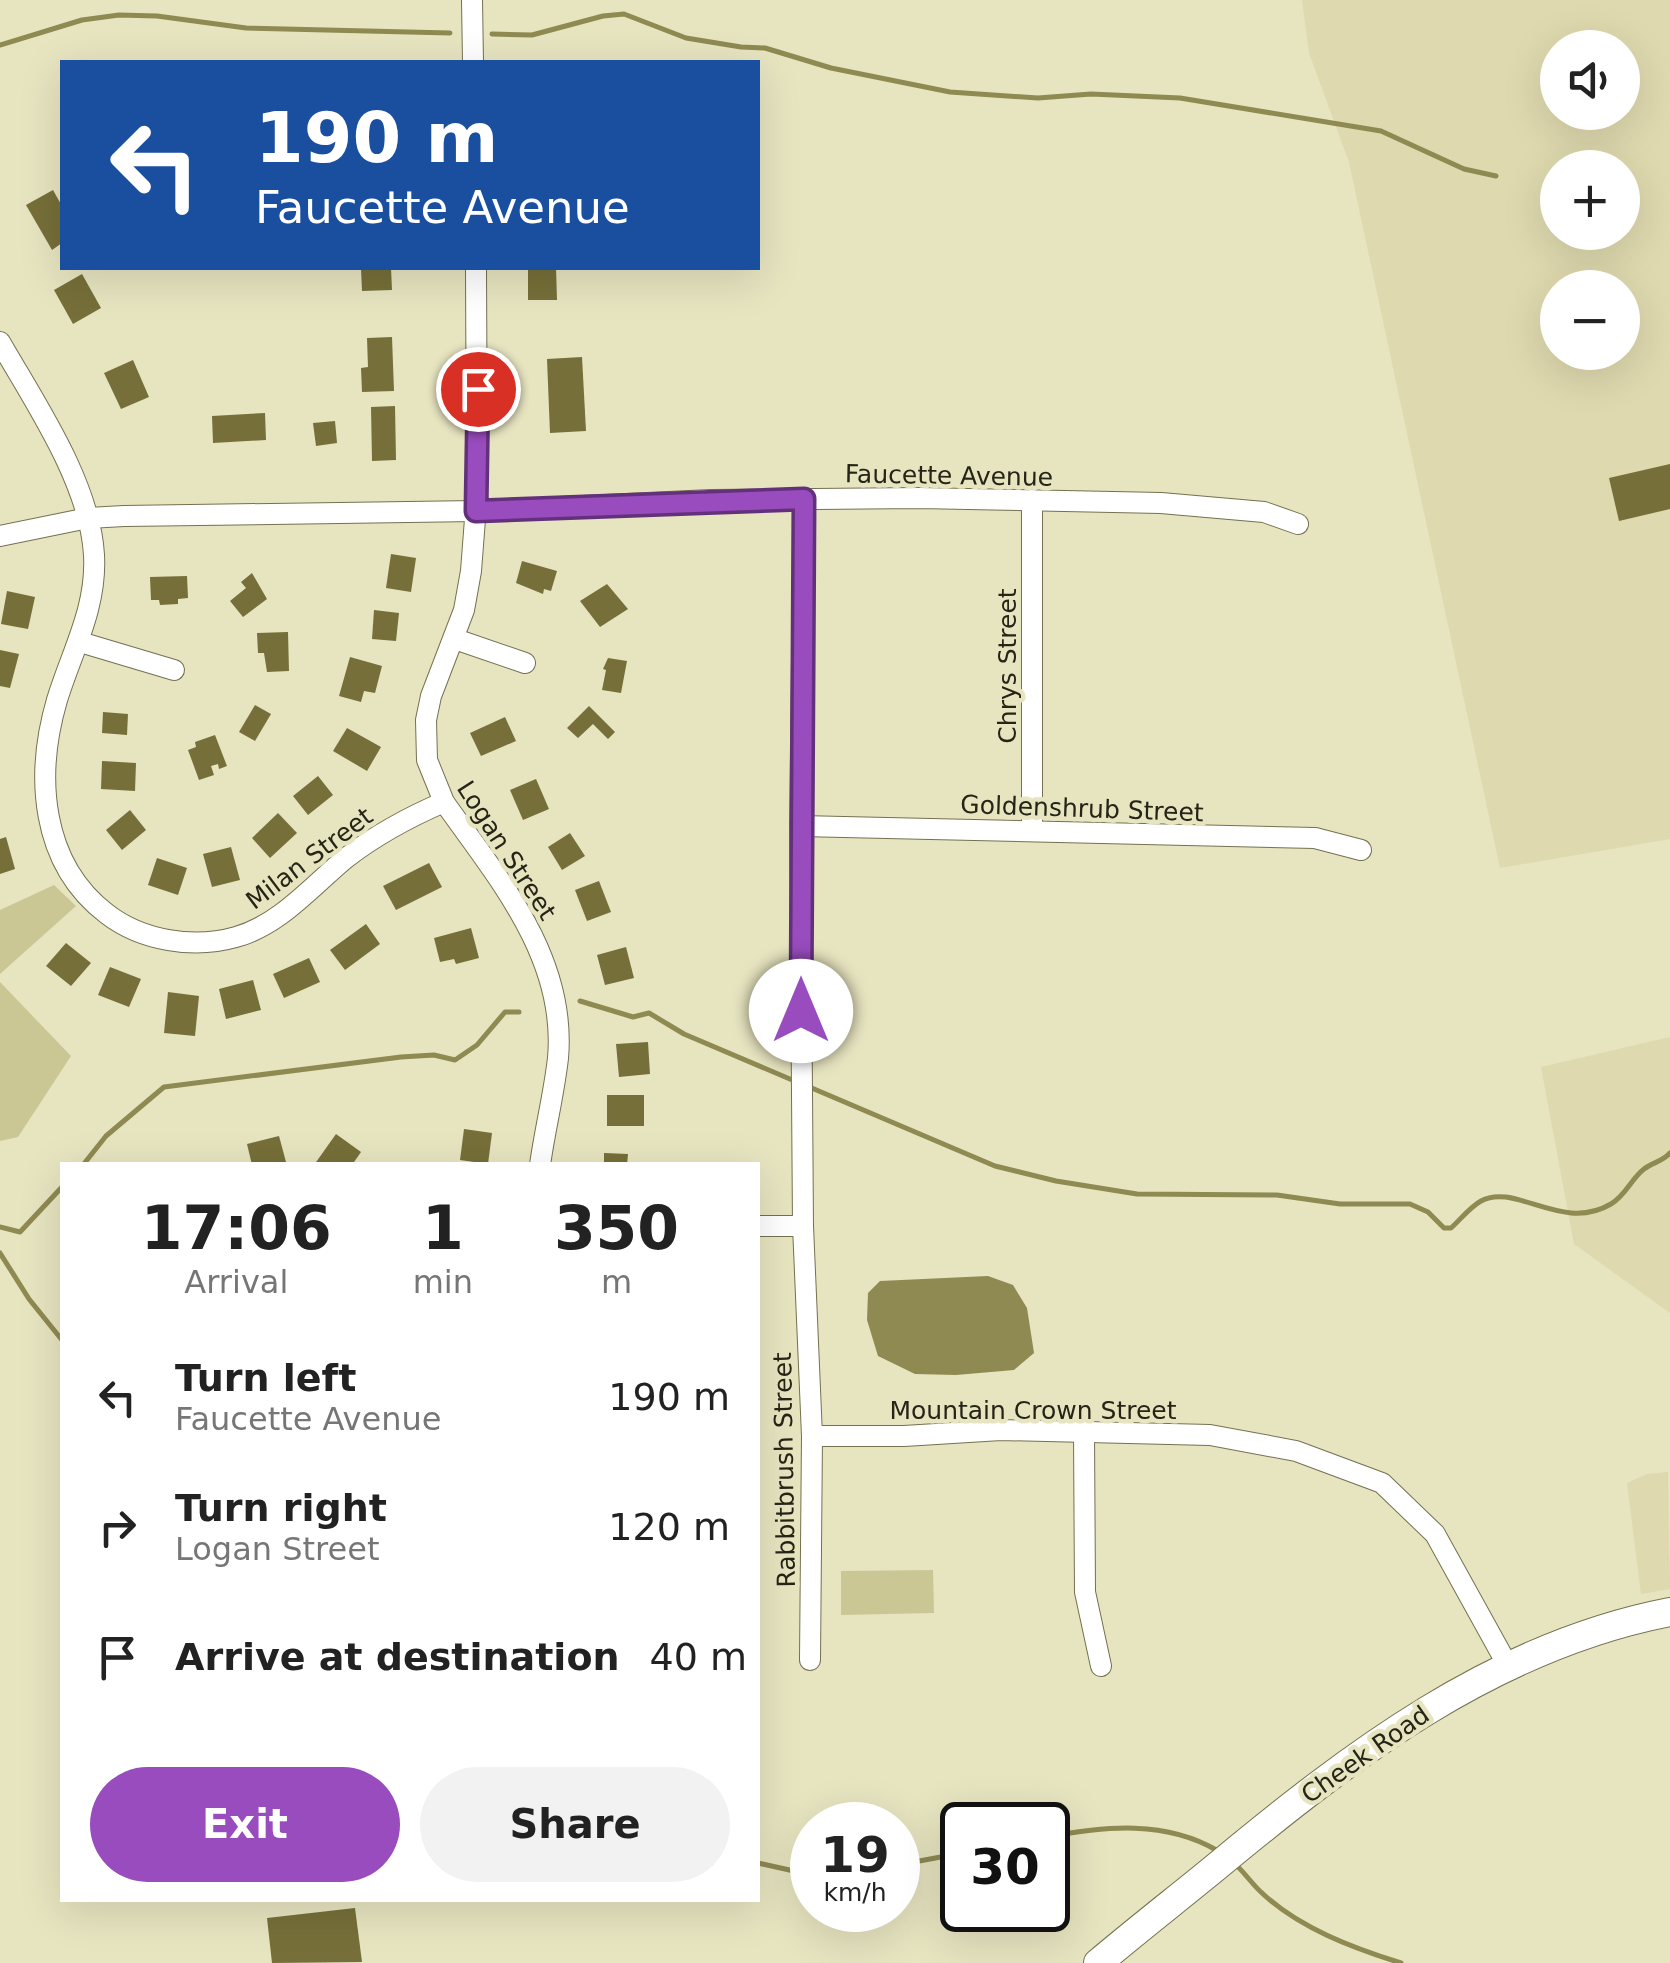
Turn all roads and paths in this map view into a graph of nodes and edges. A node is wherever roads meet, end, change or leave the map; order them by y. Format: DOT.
graph roads {
  1 [pos="472,0"];
  2 [pos="474,60"];
  3 [pos="476,270"];
  4 [pos="0,342"];
  5 [pos="804,499"];
  6 [pos="1032,500"];
  7 [pos="476,511"];
  8 [pos="88,518"];
  9 [pos="1298,524"];
  10 [pos="0,536"];
  11 [pos="455,639"];
  12 [pos="80,642"];
  13 [pos="525,663"];
  14 [pos="174,670"];
  15 [pos="444,802"];
  16 [pos="800,826"];
  17 [pos="1032,831"];
  18 [pos="1361,850"];
  19 [pos="540,1162"];
  20 [pos="760,1226"];
  21 [pos="803,1226"];
  22 [pos="1084,1434"];
  23 [pos="812,1436"];
  24 [pos="1670,1612"];
  25 [pos="810,1660"];
  26 [pos="1101,1666"];
  27 [pos="1508,1666"];
  28 [pos="1098,1963"];
  1 -- 2 [label="street"];
  3 -- 7 [label="street, Logan Street"];
  4 -- 8 [label="street, Milan Street"];
  5 -- 6 [label="street, Faucette Avenue"];
  5 -- 7 [label="street, Faucette Avenue"];
  5 -- 16 [label="street, Rabbitbrush Street"];
  6 -- 9 [label="street, Faucette Avenue"];
  6 -- 17 [label="street, Chrys Street"];
  7 -- 8 [label="street, Faucette Avenue"];
  7 -- 11 [label="street, Logan Street"];
  8 -- 10 [label="street, Faucette Avenue"];
  8 -- 12 [label="street, Milan Street"];
  11 -- 13 [label="street"];
  11 -- 15 [label="street, Logan Street"];
  12 -- 14 [label="street"];
  12 -- 15 [label="street, Milan Street"];
  15 -- 19 [label="street, Logan Street"];
  16 -- 17 [label="street, Goldenshrub Street"];
  16 -- 21 [label="street, Rabbitbrush Street"];
  17 -- 18 [label="street, Goldenshrub Street"];
  20 -- 21 [label="street"];
  21 -- 23 [label="street, Rabbitbrush Street"];
  22 -- 23 [label="street, Mountain Crown Street"];
  22 -- 26 [label="street"];
  22 -- 27 [label="street, Mountain Crown Street"];
  23 -- 25 [label="street, Rabbitbrush Street"];
  24 -- 27 [label="street, Cheek Road"];
  27 -- 28 [label="street, Cheek Road"];
}
